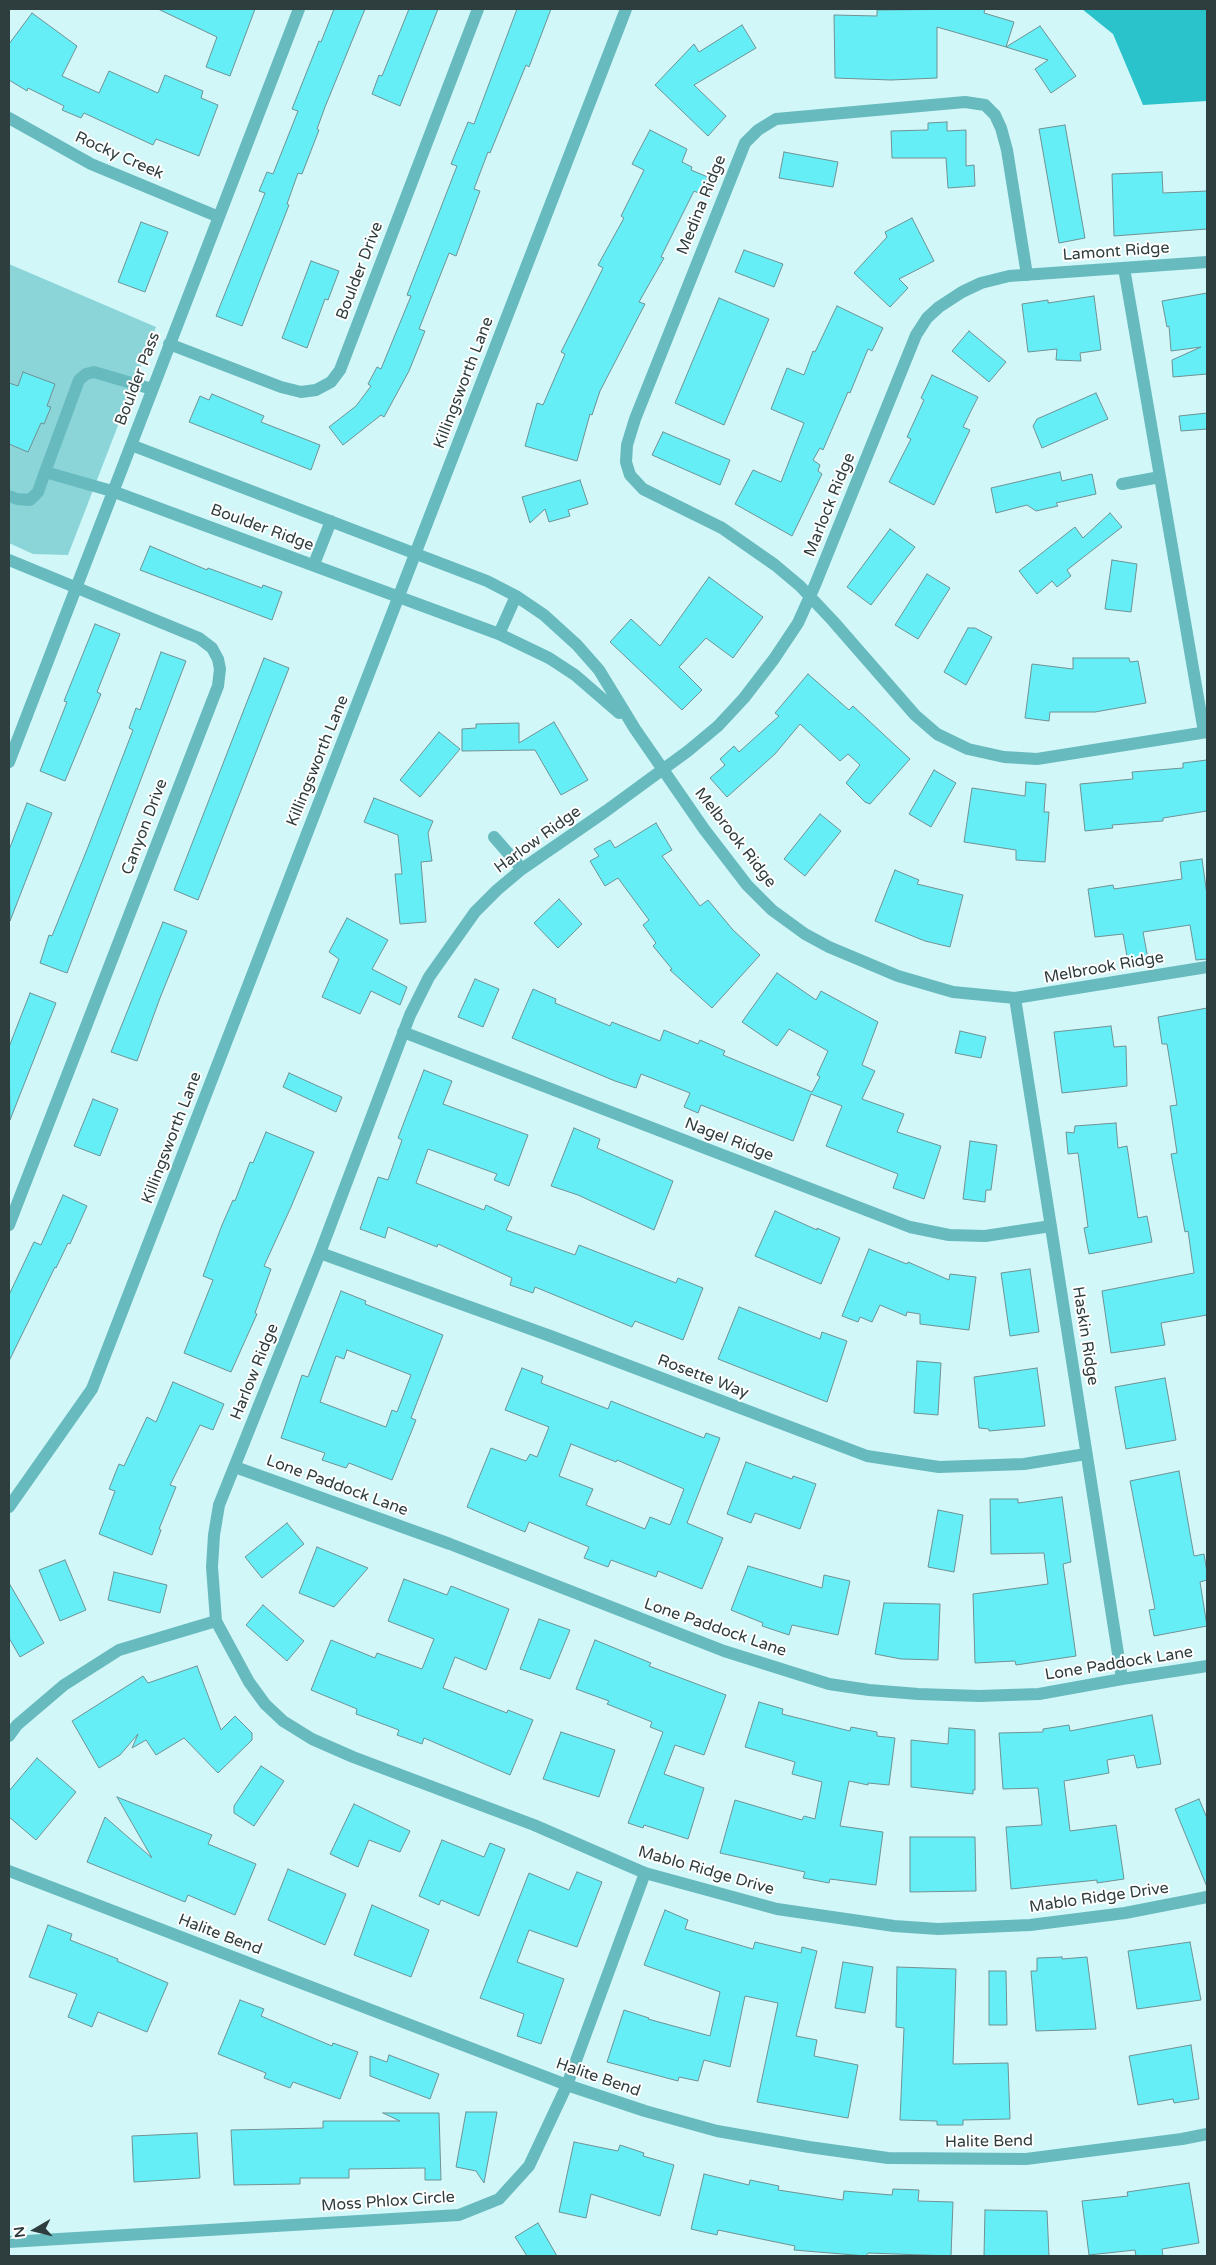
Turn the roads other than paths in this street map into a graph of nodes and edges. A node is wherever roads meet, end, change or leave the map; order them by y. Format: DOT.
graph roads {
  1 [pos="299,9"];
  2 [pos="478,9"];
  3 [pos="626,9"];
  4 [pos="9,118"];
  5 [pos="219,217"];
  6 [pos="1207,262"];
  7 [pos="1124,268"];
  8 [pos="1027,275"];
  9 [pos="169,344"];
  10 [pos="152,389"];
  11 [pos="131,445"];
  12 [pos="45,472"];
  13 [pos="1160,477"];
  14 [pos="1122,484"];
  15 [pos="112,491"];
  16 [pos="9,496"];
  17 [pos="331,521"];
  18 [pos="417,554"];
  19 [pos="9,560"];
  20 [pos="314,564"];
  21 [pos="75,588"];
  22 [pos="516,596"];
  23 [pos="400,597"];
  24 [pos="810,597"];
  25 [pos="499,634"];
  26 [pos="635,729"];
  27 [pos="1205,732"];
  28 [pos="9,762"];
  29 [pos="663,769"];
  30 [pos="494,837"];
  31 [pos="522,868"];
  32 [pos="1207,967"];
  33 [pos="1015,998"];
  34 [pos="403,1032"];
  35 [pos="9,1225"];
  36 [pos="1051,1226"];
  37 [pos="320,1253"];
  38 [pos="1086,1454"];
  39 [pos="235,1467"];
  40 [pos="10,1505"];
  41 [pos="216,1621"];
  42 [pos="1207,1666"];
  43 [pos="1122,1679"];
  44 [pos="9,1736"];
  45 [pos="9,1872"];
  46 [pos="645,1874"];
  47 [pos="1207,1897"];
  48 [pos="567,2085"];
  49 [pos="1207,2134"];
  50 [pos="9,2242"];
  1 -- 5 [label="street, Boulder Pass"];
  2 -- 9 [label="street, Boulder Drive"];
  3 -- 18 [label="street, Killingsworth Lane"];
  4 -- 5 [label="street, Rocky Creek"];
  5 -- 9 [label="street, Boulder Pass"];
  6 -- 7 [label="street, Lamont Ridge"];
  7 -- 8 [label="street, Lamont Ridge"];
  7 -- 13 [label="street"];
  8 -- 24 [label="street, Marlock Ridge"];
  8 -- 24 [label="street, Medina Ridge"];
  9 -- 10 [label="street, Boulder Pass"];
  10 -- 11 [label="street, Boulder Pass"];
  10 -- 12 [label="street"];
  11 -- 15 [label="street, Boulder Pass"];
  11 -- 17 [label="street, Boulder Ridge"];
  12 -- 15 [label="street, Boulder Ridge"];
  12 -- 16 [label="street"];
  13 -- 14 [label="street"];
  13 -- 27 [label="street"];
  15 -- 20 [label="street, Boulder Ridge"];
  15 -- 21 [label="street, Boulder Pass"];
  17 -- 18 [label="street, Boulder Ridge"];
  17 -- 20 [label="street"];
  18 -- 22 [label="street, Melbrook Ridge"];
  18 -- 23 [label="street, Killingsworth Lane"];
  19 -- 21 [label="street, Canyon Drive"];
  20 -- 23 [label="street, Boulder Ridge"];
  21 -- 28 [label="street, Boulder Pass"];
  21 -- 35 [label="street, Canyon Drive"];
  22 -- 25 [label="street"];
  22 -- 26 [label="street, Melbrook Ridge"];
  23 -- 25 [label="street, Melbrook Ridge"];
  23 -- 40 [label="street, Killingsworth Lane"];
  24 -- 27 [label="street"];
  24 -- 29 [label="street, Marlock Ridge"];
  25 -- 26 [label="street, Melbrook Ridge"];
  26 -- 29 [label="street, Melbrook Ridge"];
  29 -- 31 [label="street, Harlow Ridge"];
  29 -- 33 [label="street, Melbrook Ridge"];
  30 -- 31 [label="street"];
  31 -- 34 [label="street, Harlow Ridge"];
  32 -- 33 [label="street, Melbrook Ridge"];
  33 -- 36 [label="street, Haskin Ridge"];
  34 -- 36 [label="street, Nagel Ridge"];
  34 -- 37 [label="street, Harlow Ridge"];
  36 -- 38 [label="street, Haskin Ridge"];
  37 -- 38 [label="street, Rosette Way"];
  37 -- 39 [label="street, Harlow Ridge"];
  38 -- 43 [label="street, Haskin Ridge"];
  39 -- 41 [label="street, Harlow Ridge"];
  39 -- 43 [label="street, Lone Paddock Lane"];
  41 -- 44 [label="street"];
  41 -- 46 [label="street, Mablo Ridge Drive"];
  42 -- 43 [label="street, Lone Paddock Lane"];
  45 -- 48 [label="street, Halite Bend"];
  46 -- 47 [label="street, Mablo Ridge Drive"];
  46 -- 48 [label="street, Moss Phlox Circle"];
  48 -- 49 [label="street, Halite Bend"];
  48 -- 50 [label="street, Moss Phlox Circle"];
}
